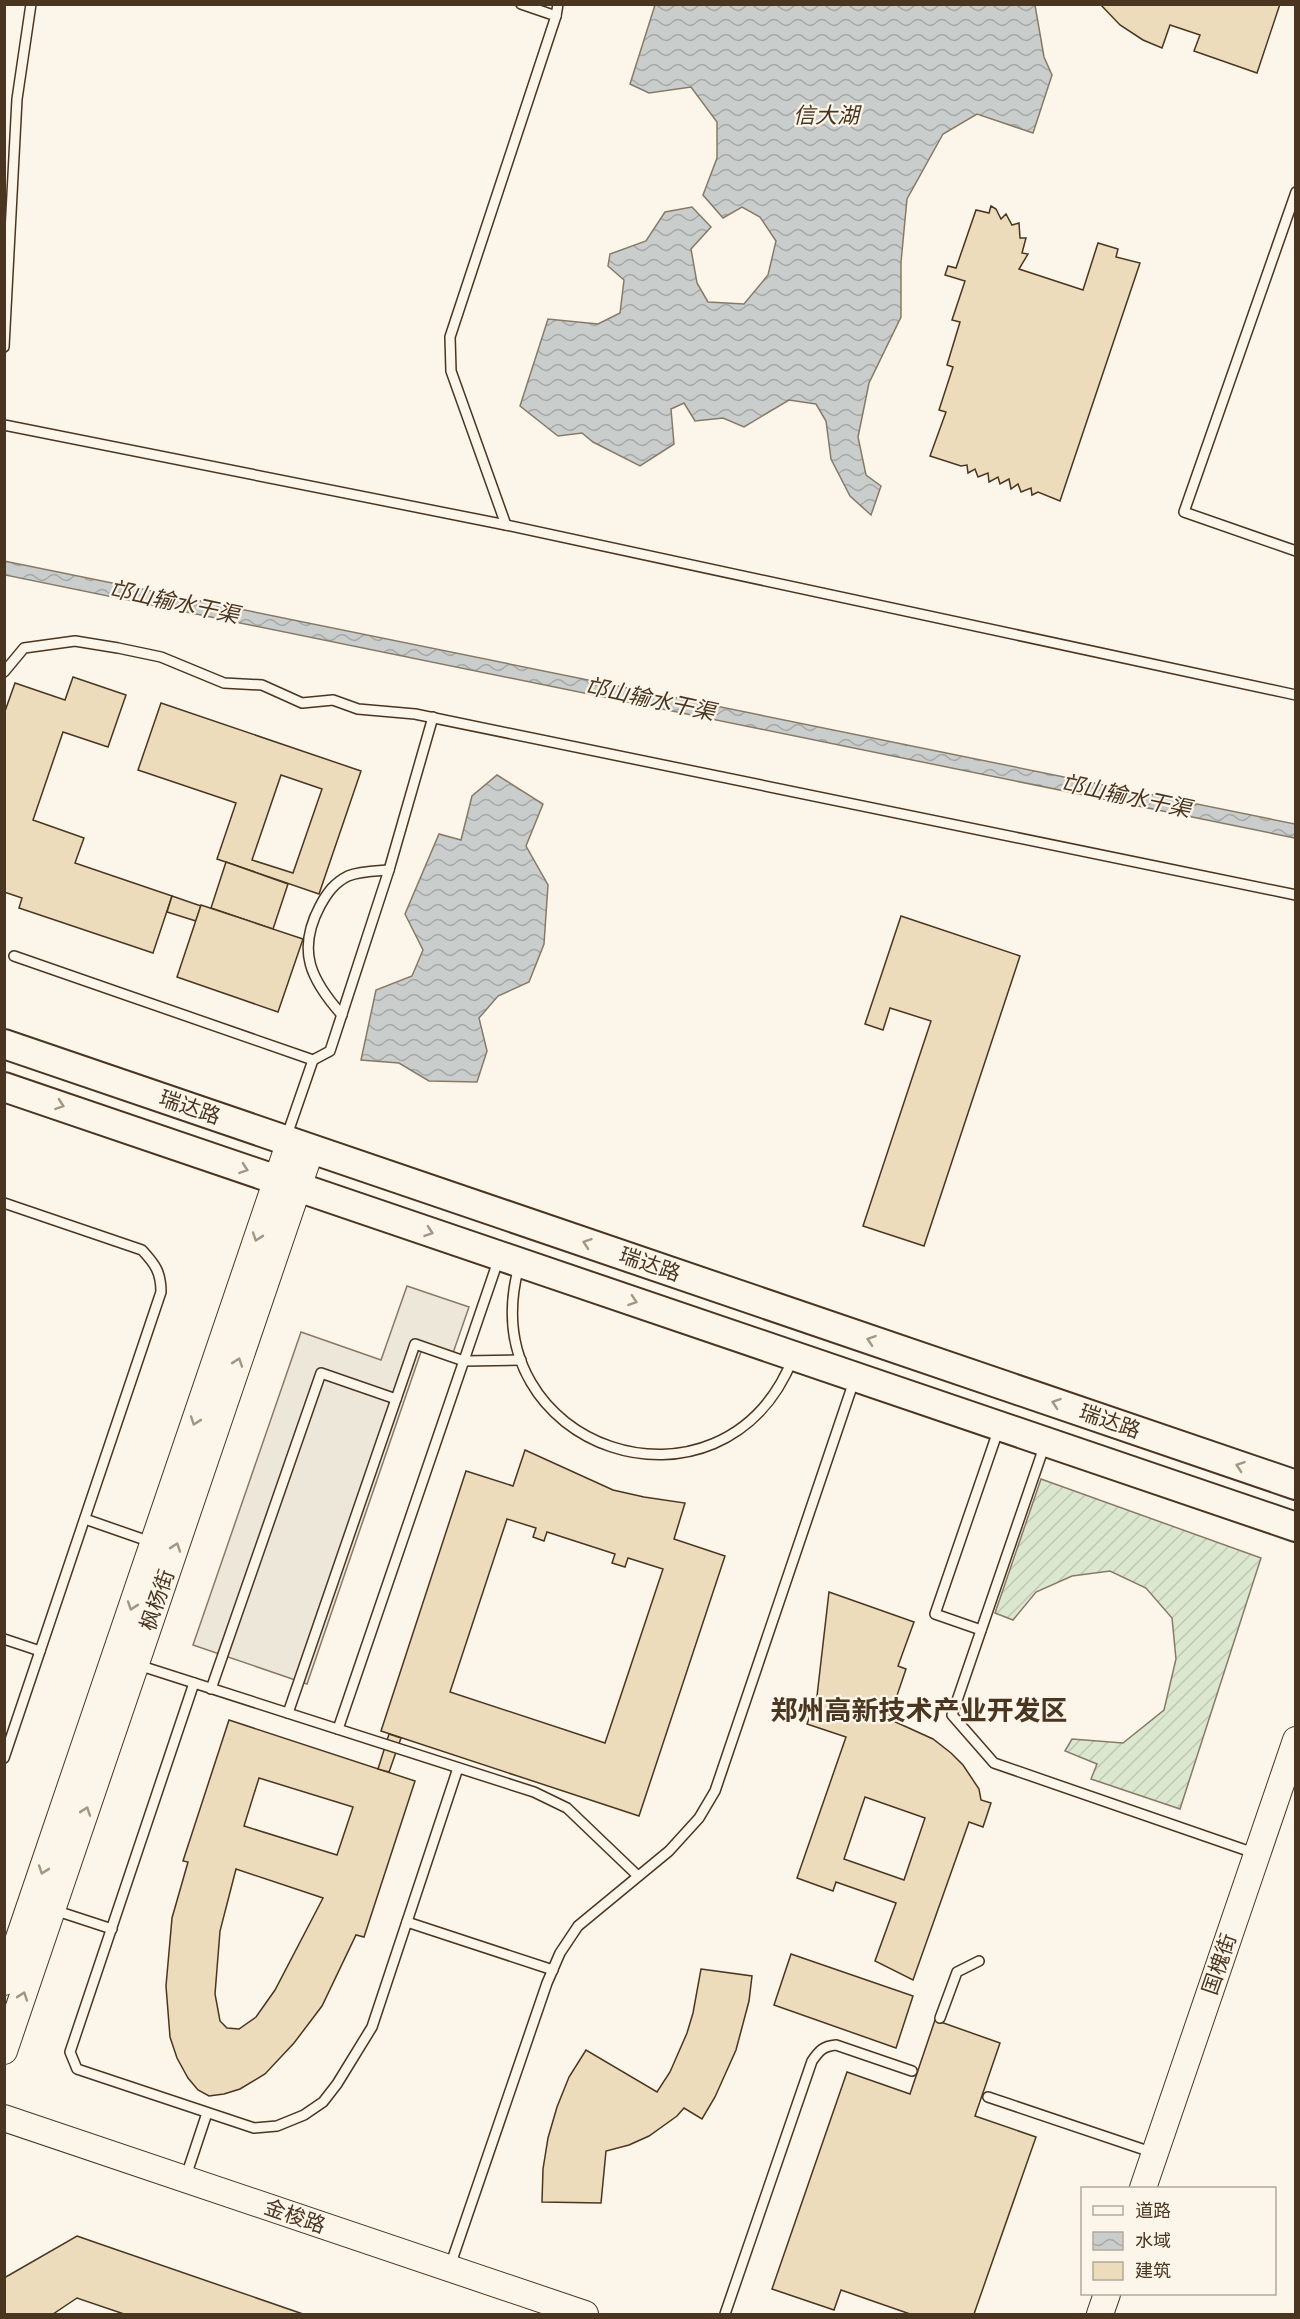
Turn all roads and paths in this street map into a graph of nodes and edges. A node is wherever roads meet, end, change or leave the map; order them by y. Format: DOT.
graph roads {
  1 [pos="31,4"];
  2 [pos="521,4"];
  3 [pos="558,4"];
  4 [pos="556,16"];
  5 [pos="1296,192"];
  6 [pos="4,347"];
  7 [pos="4,424"];
  8 [pos="506,525"];
  9 [pos="1296,551"];
  10 [pos="4,672"];
  11 [pos="1296,694"];
  12 [pos="433,717"];
  13 [pos="389,870"];
  14 [pos="1296,895"];
  15 [pos="14,956"];
  16 [pos="342,1015"];
  17 [pos="4,1044"];
  18 [pos="313,1060"];
  19 [pos="4,1086"];
  20 [pos="295,1143"];
  21 [pos="287,1183"];
  22 [pos="4,1203"];
  23 [pos="514,1260"];
  24 [pos="795,1355"];
  25 [pos="521,1360"];
  26 [pos="464,1361"];
  27 [pos="855,1377"];
  28 [pos="396,1399"];
  29 [pos="999,1426"];
  30 [pos="1046,1442"];
  31 [pos="1296,1485"];
  32 [pos="85,1520"];
  33 [pos="1296,1527"];
  34 [pos="154,1543"];
  35 [pos="981,1630"];
  36 [pos="4,1639"];
  37 [pos="40,1651"];
  38 [pos="135,1665"];
  39 [pos="194,1683"];
  40 [pos="212,1689"];
  41 [pos="288,1713"];
  42 [pos="338,1730"];
  43 [pos="1296,1740"];
  44 [pos="4,1758"];
  45 [pos="458,1768"];
  46 [pos="1257,1854"];
  47 [pos="638,1876"];
  48 [pos="52,1909"];
  49 [pos="407,1922"];
  50 [pos="112,1929"];
  51 [pos="979,1961"];
  52 [pos="553,1970"];
  53 [pos="4,1982"];
  54 [pos="940,2018"];
  55 [pos="4,2051"];
  56 [pos="912,2071"];
  57 [pos="988,2097"];
  58 [pos="207,2113"];
  59 [pos="4,2118"];
  60 [pos="1155,2154"];
  61 [pos="185,2179"];
  62 [pos="1143,2187"];
  63 [pos="449,2269"];
  64 [pos="1107,2295"];
  65 [pos="585,2314"];
  66 [pos="725,2314"];
  67 [pos="1100,2314"];
  1 -- 6 [label="lane"];
  2 -- 4 [label="lane"];
  3 -- 4 [label="lane"];
  4 -- 8 [label="lane"];
  5 -- 9 [label="lane"];
  7 -- 8 [label="lane"];
  8 -- 11 [label="lane"];
  10 -- 12 [label="lane"];
  12 -- 13 [label="lane"];
  12 -- 14 [label="lane"];
  13 -- 16 [label="lane"];
  13 -- 16 [label="lane"];
  15 -- 18 [label="lane"];
  16 -- 18 [label="lane"];
  17 -- 20 [label="main road, 瑞达路"];
  18 -- 20 [label="lane"];
  19 -- 21 [label="main road, 瑞达路, one-way"];
  20 -- 21 [label="street, 枫杨街"];
  31 -- 20 [label="main road, 瑞达路, one-way"];
  21 -- 23 [label="main road, 瑞达路, one-way"];
  21 -- 34 [label="street, 枫杨街, one-way"];
  38 -- 21 [label="street, 枫杨街, one-way"];
  22 -- 32 [label="lane"];
  23 -- 24 [label="main road, 瑞达路, one-way"];
  23 -- 25 [label="lane"];
  23 -- 26 [label="lane"];
  24 -- 25 [label="lane"];
  24 -- 27 [label="main road, 瑞达路"];
  25 -- 26 [label="lane"];
  26 -- 28 [label="lane"];
  26 -- 42 [label="lane"];
  27 -- 29 [label="main road, 瑞达路"];
  27 -- 47 [label="lane"];
  28 -- 40 [label="lane"];
  28 -- 41 [label="lane"];
  29 -- 30 [label="main road, 瑞达路"];
  29 -- 35 [label="lane"];
  30 -- 33 [label="main road, 瑞达路"];
  30 -- 35 [label="lane"];
  32 -- 34 [label="lane"];
  32 -- 37 [label="lane"];
  34 -- 53 [label="street, 枫杨街, one-way"];
  35 -- 46 [label="lane"];
  36 -- 37 [label="lane"];
  37 -- 44 [label="lane"];
  38 -- 39 [label="lane"];
  48 -- 38 [label="street, 枫杨街, one-way"];
  39 -- 40 [label="lane"];
  39 -- 50 [label="lane"];
  40 -- 41 [label="lane"];
  41 -- 42 [label="lane"];
  42 -- 45 [label="lane"];
  43 -- 46 [label="street, 国槐街"];
  45 -- 47 [label="lane"];
  45 -- 49 [label="lane"];
  46 -- 60 [label="street, 国槐街"];
  47 -- 52 [label="lane"];
  48 -- 50 [label="lane"];
  55 -- 48 [label="street, 枫杨街, one-way"];
  49 -- 52 [label="lane"];
  49 -- 58 [label="lane"];
  50 -- 58 [label="lane"];
  51 -- 54 [label="lane"];
  52 -- 63 [label="lane"];
  56 -- 66 [label="lane"];
  57 -- 60 [label="lane"];
  58 -- 61 [label="lane"];
  59 -- 61 [label="street, 金梭路"];
  60 -- 62 [label="street, 国槐街"];
  61 -- 63 [label="street, 金梭路"];
  63 -- 65 [label="street, 金梭路"];
  64 -- 67 [label="street"];
}
